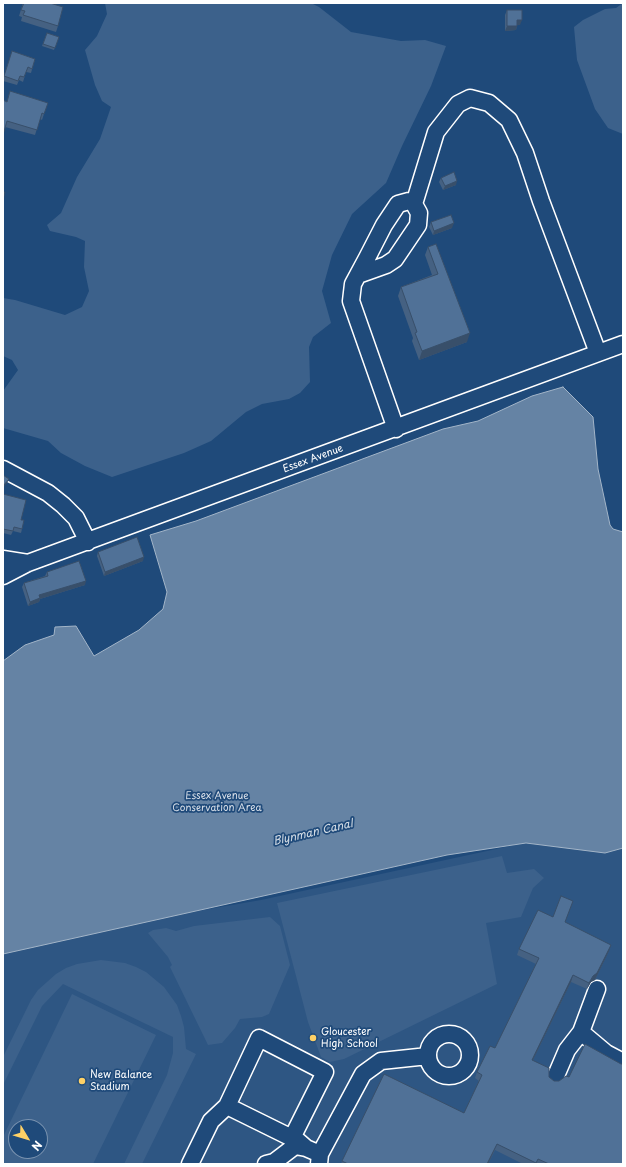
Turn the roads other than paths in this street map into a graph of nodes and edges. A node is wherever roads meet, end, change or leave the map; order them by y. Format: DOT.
graph roads {
  1 [pos="414,204"];
  2 [pos="358,275"];
  3 [pos="623,344"];
  4 [pos="598,353"];
  5 [pos="396,429"];
  6 [pos="3,469"];
  7 [pos="88,542"];
  8 [pos="3,559"];
  9 [pos="28,563"];
  10 [pos="3,576"];
  11 [pos="596,989"];
  12 [pos="581,1032"];
  13 [pos="428,1056"];
  14 [pos="623,1062"];
  15 [pos="555,1078"];
  16 [pos="227,1106"];
  17 [pos="292,1138"];
  18 [pos="315,1155"];
  19 [pos="190,1164"];
  20 [pos="266,1164"];
  1 -- 2 [label="street"];
  1 -- 2 [label="street"];
  1 -- 4 [label="street"];
  2 -- 5 [label="street"];
  3 -- 4 [label="street, Essex Avenue"];
  4 -- 5 [label="street, Essex Avenue"];
  5 -- 7 [label="street, Essex Avenue"];
  6 -- 7 [label="street"];
  7 -- 9 [label="street, Essex Avenue"];
  8 -- 9 [label="street"];
  9 -- 10 [label="street, Essex Avenue"];
  11 -- 12 [label="street"];
  12 -- 14 [label="street"];
  12 -- 15 [label="street"];
  13 -- 18 [label="street"];
  16 -- 17 [label="street"];
  16 -- 17 [label="street"];
  16 -- 19 [label="street"];
  17 -- 18 [label="street"];
  18 -- 20 [label="street"];
}
